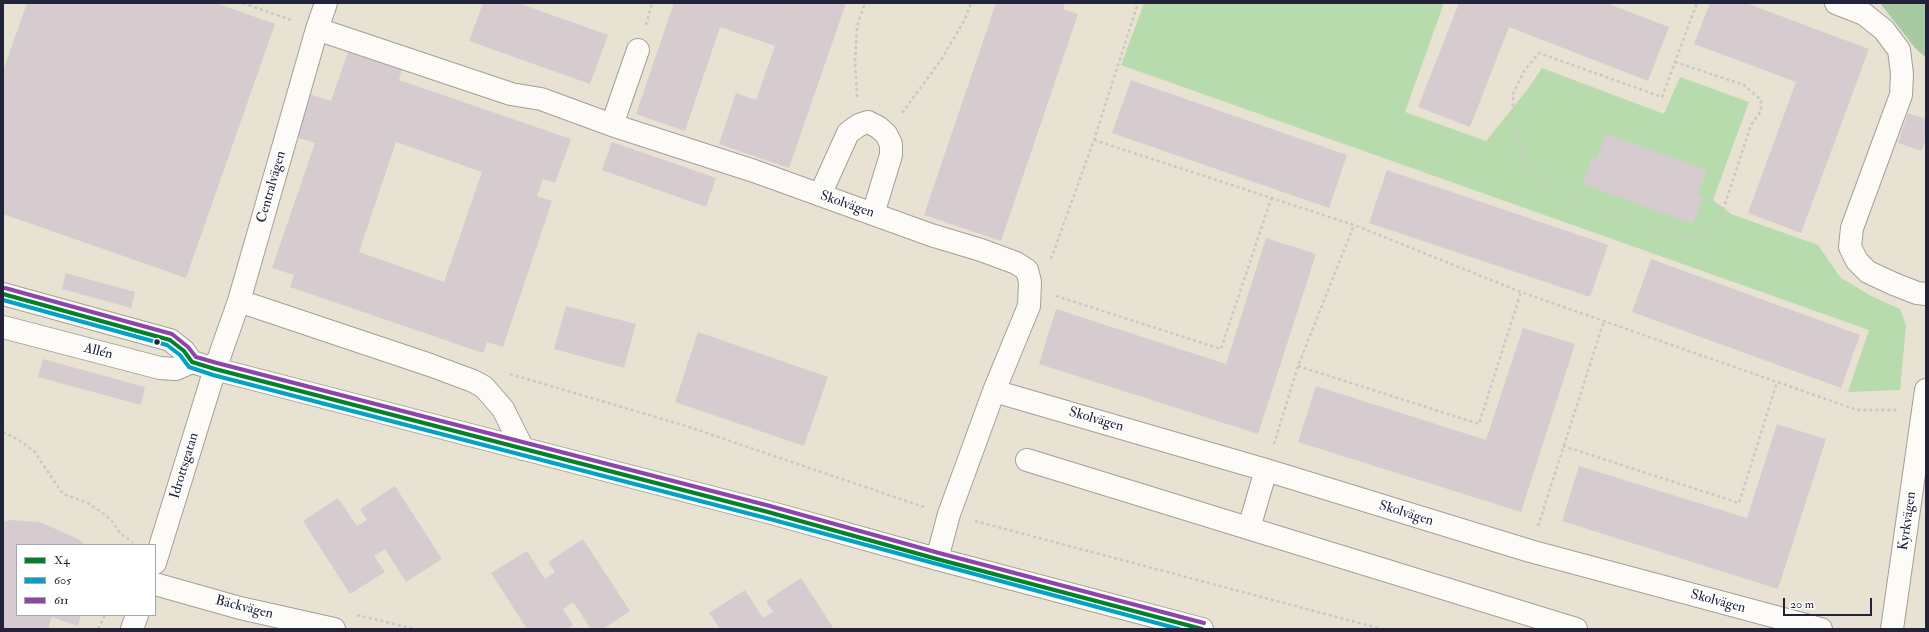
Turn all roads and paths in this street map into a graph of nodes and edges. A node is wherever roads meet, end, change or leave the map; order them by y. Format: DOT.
graph roads {
  1 [pos="243,3"];
  2 [pos="326,3"];
  3 [pos="865,3"];
  4 [pos="971,3"];
  5 [pos="1138,3"];
  6 [pos="1697,3"];
  7 [pos="1836,3"];
  8 [pos="317,30"];
  9 [pos="638,50"];
  10 [pos="1675,62"];
  11 [pos="612,125"];
  12 [pos="859,125"];
  13 [pos="886,134"];
  14 [pos="1094,140"];
  15 [pos="820,195"];
  16 [pos="1271,199"];
  17 [pos="873,214"];
  18 [pos="1354,225"];
  19 [pos="1037,282"];
  20 [pos="1521,292"];
  21 [pos="3,294"];
  22 [pos="1926,294"];
  23 [pos="239,301"];
  24 [pos="1604,321"];
  25 [pos="3,327"];
  26 [pos="192,362"];
  27 [pos="1298,366"];
  28 [pos="215,369"];
  29 [pos="509,374"];
  30 [pos="1777,382"];
  31 [pos="994,391"];
  32 [pos="1924,416"];
  33 [pos="3,432"];
  34 [pos="1563,446"];
  35 [pos="523,449"];
  36 [pos="1027,460"];
  37 [pos="1266,470"];
  38 [pos="949,514"];
  39 [pos="1249,528"];
  40 [pos="134,544"];
  41 [pos="1530,551"];
  42 [pos="936,559"];
  43 [pos="156,560"];
  44 [pos="156,584"];
  45 [pos="104,616"];
  46 [pos="137,616"];
  47 [pos="98,629"];
  48 [pos="132,629"];
  49 [pos="334,629"];
  50 [pos="1202,629"];
  51 [pos="1382,629"];
  52 [pos="1576,629"];
  53 [pos="1821,629"];
  54 [pos="1892,629"];
  1 -- 8 [label="path"];
  2 -- 8 [label="street, Centralvägen"];
  3 -- 12 [label="path"];
  4 -- 13 [label="path"];
  5 -- 14 [label="path"];
  6 -- 10 [label="path"];
  7 -- 22 [label="street"];
  8 -- 11 [label="street, Skolvägen"];
  8 -- 23 [label="street, Centralvägen"];
  9 -- 11 [label="street"];
  10 -- 10 [label="path"];
  11 -- 15 [label="street, Skolvägen"];
  12 -- 13 [label="street"];
  12 -- 15 [label="street"];
  13 -- 17 [label="street"];
  14 -- 16 [label="path"];
  14 -- 19 [label="path"];
  15 -- 17 [label="street, Skolvägen"];
  16 -- 18 [label="path"];
  16 -- 19 [label="path"];
  17 -- 19 [label="street, Skolvägen"];
  18 -- 20 [label="path"];
  18 -- 27 [label="path"];
  19 -- 31 [label="street"];
  20 -- 24 [label="path"];
  20 -- 27 [label="path"];
  21 -- 26 [label="street"];
  23 -- 28 [label="street, Centralvägen"];
  23 -- 35 [label="street"];
  24 -- 30 [label="path"];
  24 -- 34 [label="path"];
  25 -- 26 [label="street, Allén"];
  26 -- 28 [label="street"];
  27 -- 37 [label="path"];
  28 -- 35 [label="street"];
  28 -- 43 [label="street, Idrottsgatan"];
  29 -- 38 [label="path"];
  30 -- 32 [label="path"];
  30 -- 34 [label="path"];
  31 -- 37 [label="street, Skolvägen"];
  31 -- 38 [label="street"];
  32 -- 54 [label="street, Kyrkvägen"];
  33 -- 40 [label="path"];
  34 -- 41 [label="path"];
  35 -- 42 [label="street"];
  36 -- 39 [label="street"];
  37 -- 39 [label="street"];
  37 -- 41 [label="street, Skolvägen"];
  38 -- 42 [label="street"];
  38 -- 51 [label="path"];
  39 -- 52 [label="street"];
  41 -- 53 [label="street, Skolvägen"];
  42 -- 50 [label="street"];
  44 -- 49 [label="street, Bäckvägen"];
  45 -- 47 [label="path"];
  46 -- 48 [label="street"];
}
